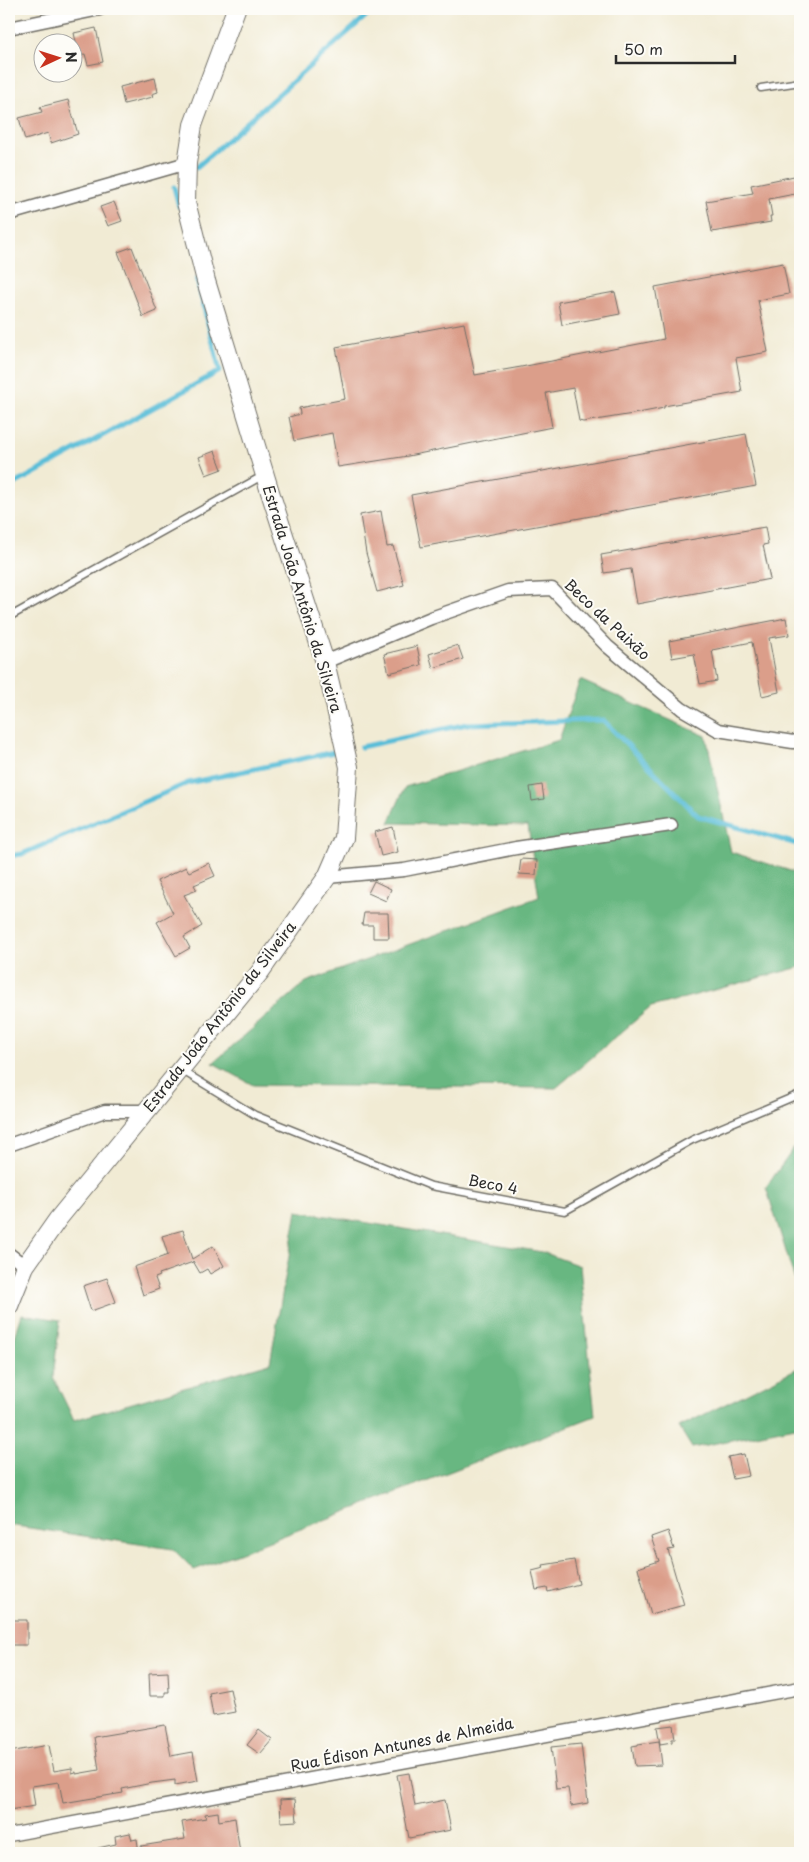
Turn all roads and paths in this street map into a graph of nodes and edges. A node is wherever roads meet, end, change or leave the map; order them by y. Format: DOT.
graph roads {
  1 [pos="100,9"];
  2 [pos="236,9"];
  3 [pos="9,28"];
  4 [pos="800,82"];
  5 [pos="761,88"];
  6 [pos="187,163"];
  7 [pos="9,214"];
  8 [pos="265,475"];
  9 [pos="9,617"];
  10 [pos="325,662"];
  11 [pos="800,740"];
  12 [pos="671,825"];
  13 [pos="327,877"];
  14 [pos="180,1069"];
  15 [pos="800,1094"];
  16 [pos="147,1110"];
  17 [pos="9,1145"];
  18 [pos="9,1254"];
  19 [pos="25,1266"];
  20 [pos="9,1306"];
  21 [pos="800,1688"];
  22 [pos="9,1835"];
  1 -- 3 [label="street"];
  2 -- 6 [label="main road, Estrada João Antônio da Silveira"];
  4 -- 5 [label="lane"];
  6 -- 7 [label="street"];
  6 -- 8 [label="main road, Estrada João Antônio da Silveira"];
  8 -- 9 [label="lane"];
  8 -- 10 [label="main road, Estrada João Antônio da Silveira"];
  10 -- 11 [label="street, Beco da Paixão"];
  10 -- 13 [label="main road, Estrada João Antônio da Silveira"];
  12 -- 13 [label="street"];
  13 -- 14 [label="main road, Estrada João Antônio da Silveira"];
  14 -- 15 [label="lane, Beco 4"];
  14 -- 16 [label="main road, Estrada João Antônio da Silveira"];
  16 -- 17 [label="street"];
  16 -- 19 [label="main road, Estrada João Antônio da Silveira"];
  18 -- 19 [label="street"];
  19 -- 20 [label="main road, Estrada João Antônio da Silveira"];
  21 -- 22 [label="street, Rua Édison Antunes de Almeida"];
}
